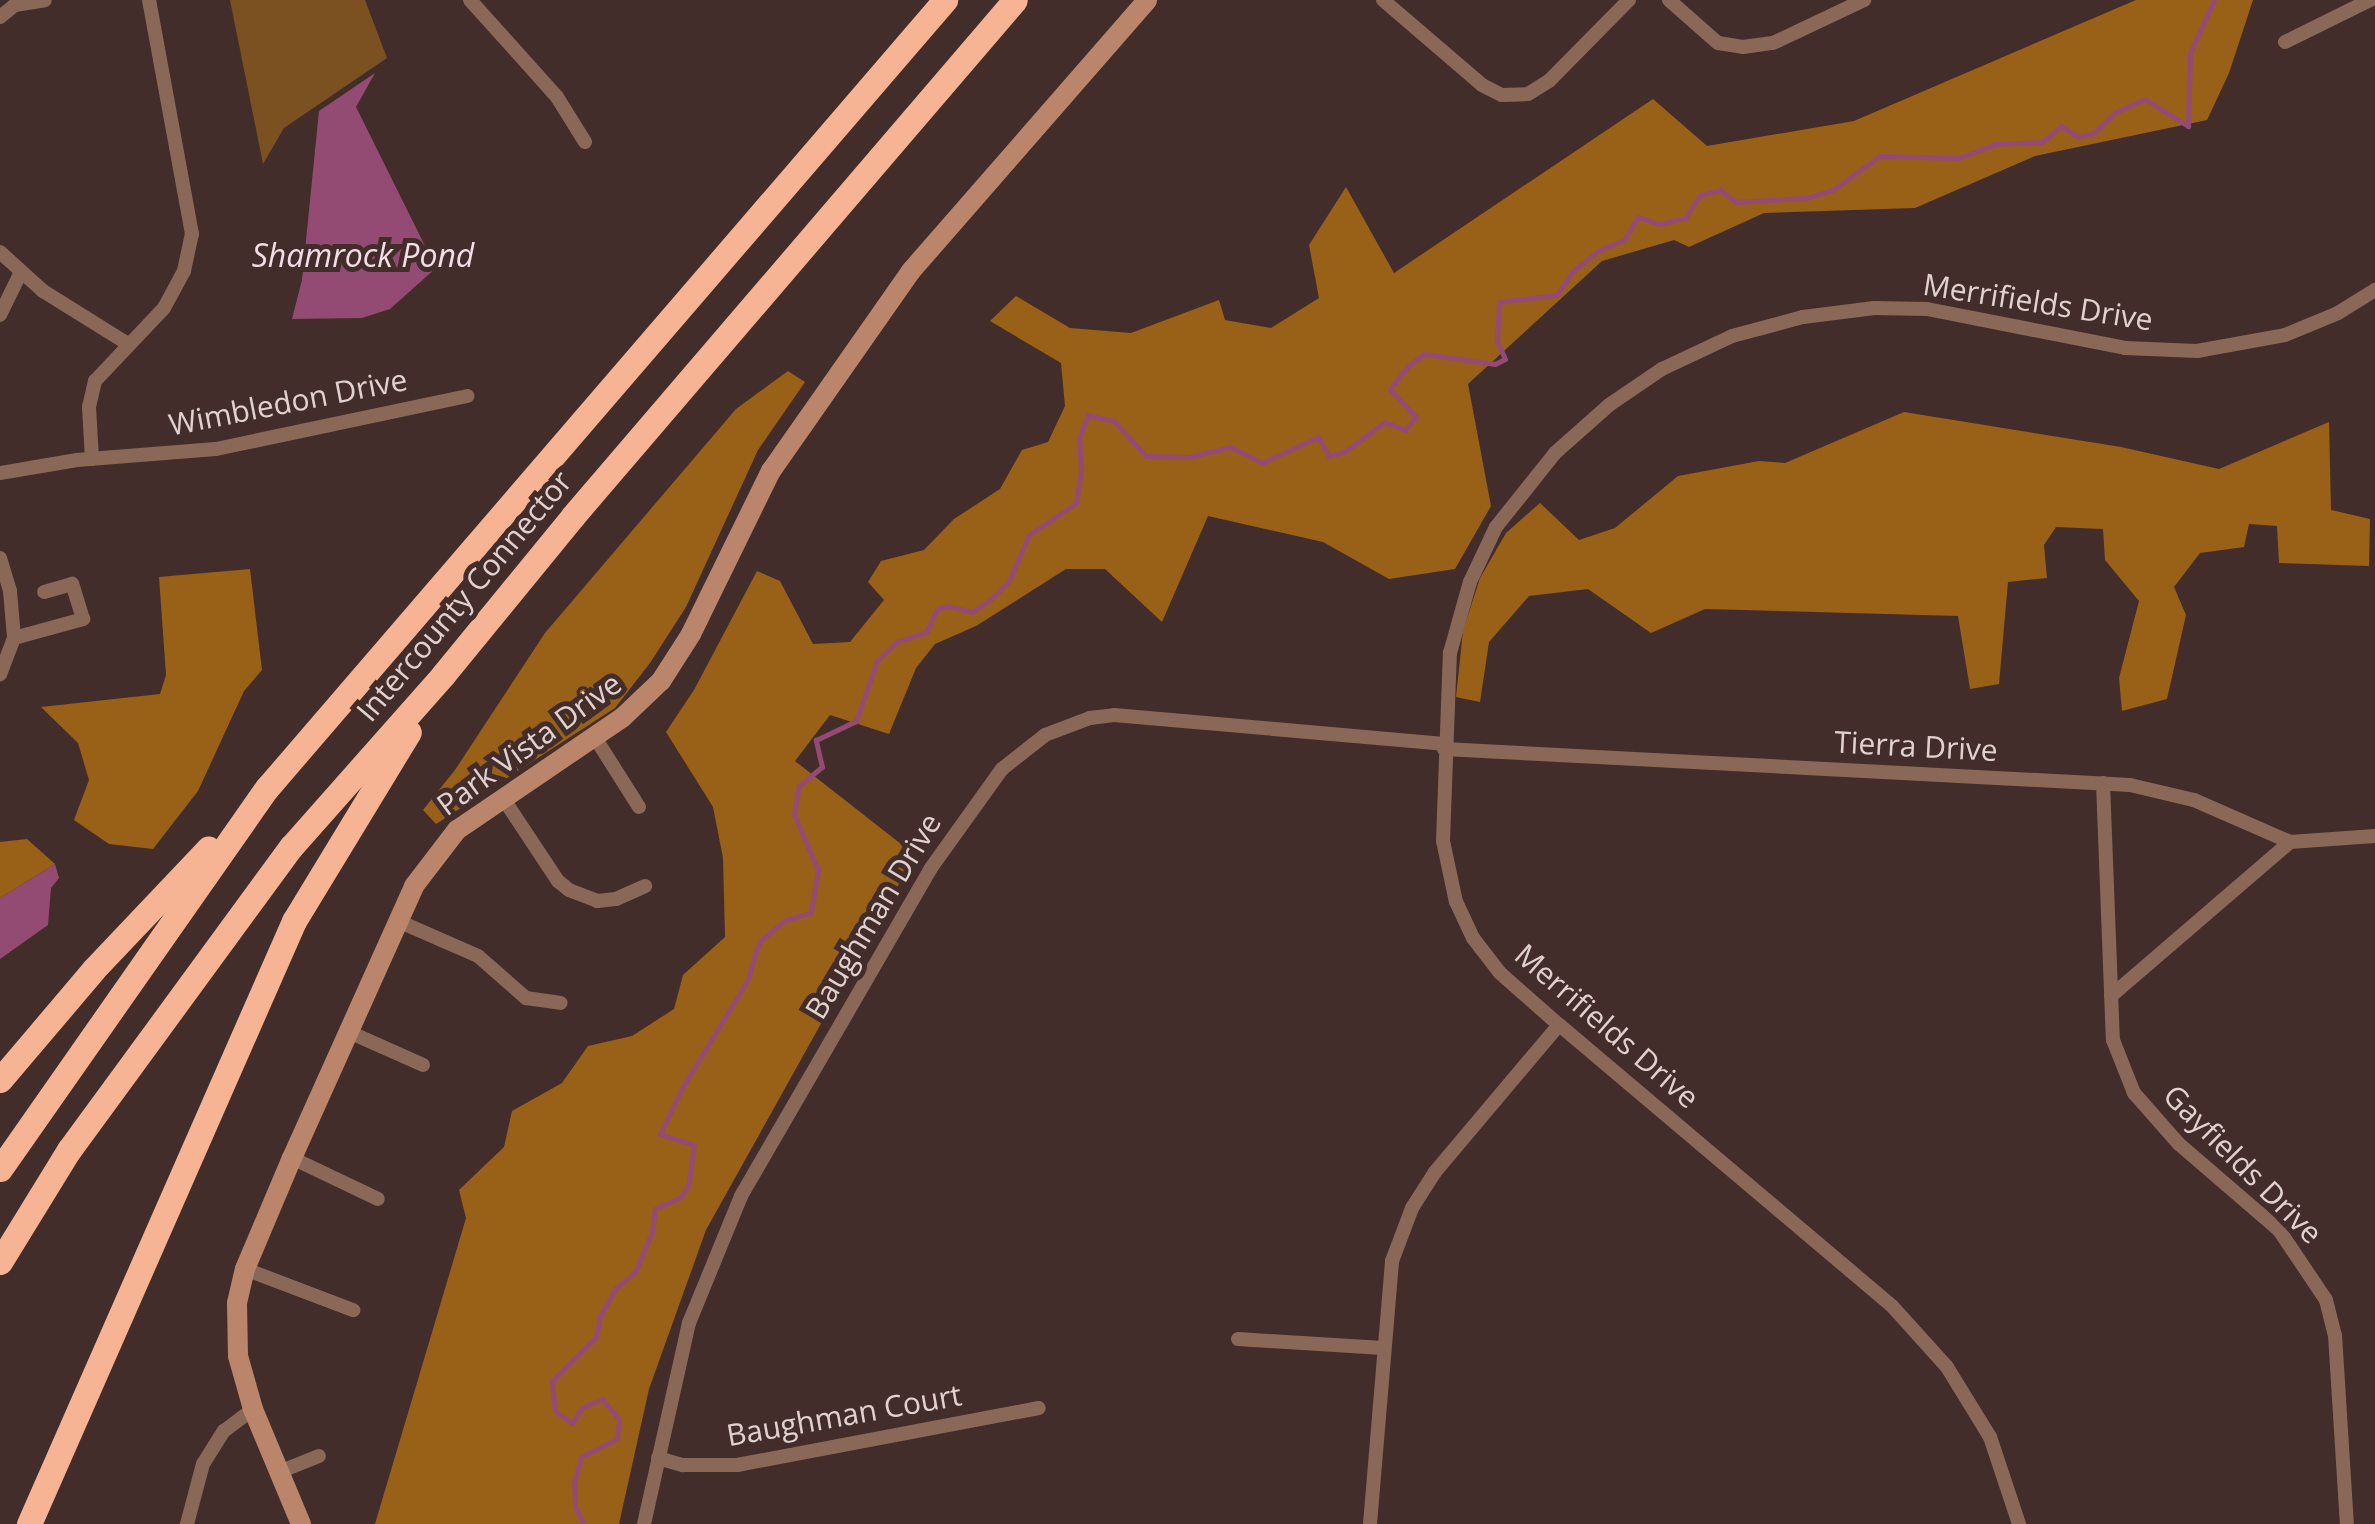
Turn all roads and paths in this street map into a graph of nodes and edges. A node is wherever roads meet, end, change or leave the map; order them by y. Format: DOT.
graph roads {
  1 [pos="45,0"];
  2 [pos="149,0"];
  3 [pos="470,0"];
  4 [pos="945,0"];
  5 [pos="1015,0"];
  6 [pos="1147,0"];
  7 [pos="1382,0"];
  8 [pos="1629,0"];
  9 [pos="1669,0"];
  10 [pos="1864,0"];
  11 [pos="2370,0"];
  12 [pos="0,17"];
  13 [pos="2285,42"];
  14 [pos="586,142"];
  15 [pos="0,252"];
  16 [pos="21,272"];
  17 [pos="2375,290"];
  18 [pos="0,315"];
  19 [pos="128,344"];
  20 [pos="468,396"];
  21 [pos="92,460"];
  22 [pos="0,474"];
  23 [pos="0,558"];
  24 [pos="44,592"];
  25 [pos="14,638"];
  26 [pos="0,674"];
  27 [pos="443,675"];
  28 [pos="594,736"];
  29 [pos="1444,747"];
  30 [pos="2103,783"];
  31 [pos="266,788"];
  32 [pos="503,798"];
  33 [pos="638,807"];
  34 [pos="2375,836"];
  35 [pos="2290,842"];
  36 [pos="645,886"];
  37 [pos="398,920"];
  38 [pos="2111,996"];
  39 [pos="561,1003"];
  40 [pos="1559,1025"];
  41 [pos="349,1032"];
  42 [pos="424,1065"];
  43 [pos="0,1080"];
  44 [pos="292,1158"];
  45 [pos="0,1169"];
  46 [pos="378,1199"];
  47 [pos="0,1262"];
  48 [pos="245,1269"];
  49 [pos="353,1310"];
  50 [pos="1238,1339"];
  51 [pos="1382,1348"];
  52 [pos="1039,1408"];
  53 [pos="253,1409"];
  54 [pos="319,1456"];
  55 [pos="658,1458"];
  56 [pos="279,1472"];
  57 [pos="32,1524"];
  58 [pos="188,1524"];
  59 [pos="301,1524"];
  60 [pos="644,1524"];
  61 [pos="1370,1524"];
  62 [pos="2019,1524"];
  63 [pos="2347,1524"];
  1 -- 12 [label="street"];
  2 -- 19 [label="street"];
  3 -- 14 [label="street"];
  4 -- 31 [label="highway, Intercounty Connector"];
  5 -- 27 [label="highway, Intercounty Connector"];
  6 -- 28 [label="street, Park Vista Drive"];
  7 -- 8 [label="street"];
  9 -- 10 [label="street"];
  11 -- 13 [label="street"];
  15 -- 16 [label="street"];
  16 -- 18 [label="street"];
  16 -- 19 [label="street"];
  17 -- 29 [label="street, Merrifields Drive"];
  19 -- 21 [label="street"];
  20 -- 21 [label="street, Wimbledon Drive"];
  21 -- 22 [label="street, Wimbledon Drive"];
  23 -- 25 [label="street"];
  24 -- 25 [label="street"];
  25 -- 26 [label="street"];
  27 -- 47 [label="highway, Intercounty Connector"];
  27 -- 57 [label="highway"];
  28 -- 32 [label="street, Park Vista Drive"];
  28 -- 33 [label="street"];
  29 -- 30 [label="street, Tierra Drive"];
  29 -- 40 [label="street, Merrifields Drive"];
  29 -- 55 [label="street, Baughman Drive"];
  30 -- 35 [label="street, Tierra Drive"];
  30 -- 38 [label="street, Gayfields Drive"];
  31 -- 43 [label="highway"];
  31 -- 45 [label="highway, Intercounty Connector"];
  32 -- 36 [label="street"];
  32 -- 37 [label="street, Park Vista Drive"];
  34 -- 35 [label="street, Tierra Drive"];
  35 -- 38 [label="street"];
  37 -- 39 [label="street"];
  37 -- 41 [label="street, Park Vista Drive"];
  38 -- 63 [label="street, Gayfields Drive"];
  40 -- 51 [label="street"];
  40 -- 62 [label="street, Merrifields Drive"];
  41 -- 42 [label="street"];
  41 -- 44 [label="street, Park Vista Drive"];
  44 -- 46 [label="street"];
  44 -- 48 [label="street, Park Vista Drive"];
  48 -- 49 [label="street"];
  48 -- 53 [label="street, Park Vista Drive"];
  50 -- 51 [label="street"];
  51 -- 61 [label="street"];
  52 -- 55 [label="street, Baughman Court"];
  53 -- 56 [label="street, Park Vista Drive"];
  53 -- 58 [label="street"];
  54 -- 56 [label="street"];
  55 -- 60 [label="street, Baughman Drive"];
  56 -- 59 [label="street, Park Vista Drive"];
}
